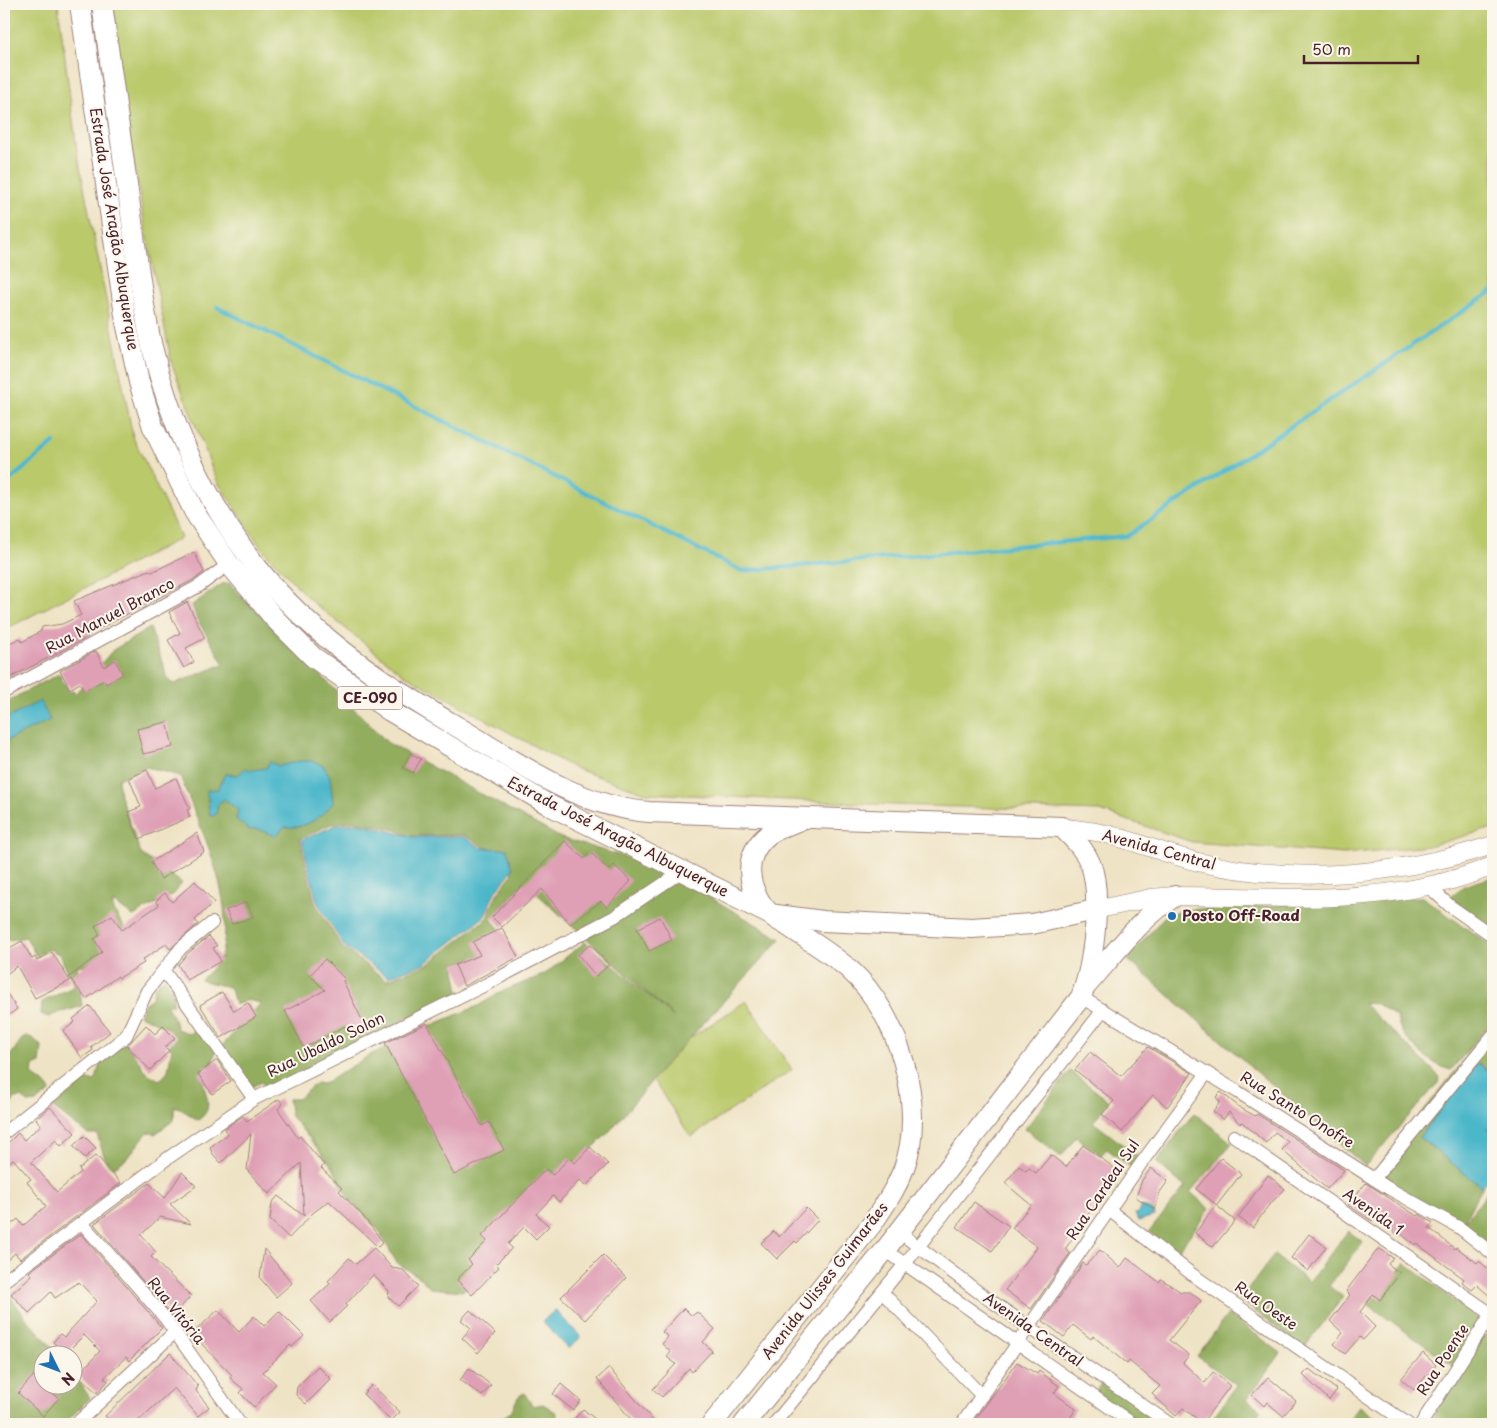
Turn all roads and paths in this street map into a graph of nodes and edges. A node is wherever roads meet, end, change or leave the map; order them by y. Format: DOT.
graph roads {
  1 [pos="80,4"];
  2 [pos="102,4"];
  3 [pos="228,564"];
  4 [pos="4,692"];
  5 [pos="804,818"];
  6 [pos="1062,827"];
  7 [pos="1493,844"];
  8 [pos="1493,866"];
  9 [pos="684,870"];
  10 [pos="1428,886"];
  11 [pos="1175,896"];
  12 [pos="1095,910"];
  13 [pos="769,914"];
  14 [pos="212,923"];
  15 [pos="1493,936"];
  16 [pos="164,971"];
  17 [pos="1083,992"];
  18 [pos="1103,1010"];
  19 [pos="1493,1035"];
  20 [pos="1207,1073"];
  21 [pos="254,1099"];
  22 [pos="4,1132"];
  23 [pos="1234,1136"];
  24 [pos="1374,1179"];
  25 [pos="1109,1210"];
  26 [pos="82,1223"];
  27 [pos="899,1232"];
  28 [pos="918,1247"];
  29 [pos="885,1250"];
  30 [pos="1493,1254"];
  31 [pos="904,1265"];
  32 [pos="4,1281"];
  33 [pos="882,1292"];
  34 [pos="806,1306"];
  35 [pos="1492,1315"];
  36 [pos="826,1322"];
  37 [pos="1029,1328"];
  38 [pos="175,1332"];
  39 [pos="1017,1344"];
  40 [pos="1100,1376"];
  41 [pos="1088,1393"];
  42 [pos="982,1396"];
  43 [pos="76,1424"];
  44 [pos="240,1424"];
  45 [pos="712,1424"];
  46 [pos="744,1424"];
  47 [pos="774,1424"];
  48 [pos="962,1424"];
  49 [pos="1133,1424"];
  50 [pos="1170,1424"];
  51 [pos="1408,1424"];
  52 [pos="1421,1424"];
  1 -- 3 [label="main road, Estrada José Aragão Albuquerque / CE-090"];
  2 -- 5 [label="main road, Estrada José Aragão Albuquerque / CE-090"];
  3 -- 4 [label="street, Rua Manuel Branco"];
  3 -- 9 [label="main road, Estrada José Aragão Albuquerque / CE-090"];
  5 -- 6 [label="main road, Estrada José Aragão Albuquerque / CE-090"];
  5 -- 13 [label="main road"];
  6 -- 7 [label="main road, Avenida Central / CE-090"];
  6 -- 12 [label="main road, Avenida Ulisses Guimarães"];
  8 -- 10 [label="main road, Avenida Central / CE-090"];
  9 -- 13 [label="main road, Estrada José Aragão Albuquerque / CE-090"];
  9 -- 21 [label="street, Rua Ubaldo Solon"];
  10 -- 11 [label="main road, Avenida Central / CE-090"];
  10 -- 15 [label="street"];
  11 -- 12 [label="main road, Avenida Central / CE-090"];
  11 -- 17 [label="main road"];
  12 -- 13 [label="main road, Estrada José Aragão Albuquerque / CE-090"];
  12 -- 17 [label="main road, Avenida Ulisses Guimarães"];
  13 -- 34 [label="main road, Avenida Ulisses Guimarães"];
  14 -- 16 [label="street"];
  16 -- 21 [label="street"];
  16 -- 22 [label="street"];
  17 -- 18 [label="street, Rua Santo Onofre"];
  17 -- 27 [label="main road, Avenida Ulisses Guimarães"];
  18 -- 20 [label="street, Rua Santo Onofre"];
  18 -- 28 [label="street"];
  19 -- 24 [label="street"];
  20 -- 24 [label="street, Rua Santo Onofre"];
  20 -- 25 [label="street, Rua Cardeal Sul"];
  21 -- 26 [label="street, Rua Ubaldo Solon"];
  23 -- 35 [label="street, Avenida 1"];
  24 -- 30 [label="street, Rua Santo Onofre"];
  25 -- 37 [label="street, Rua Cardeal Sul"];
  25 -- 51 [label="street, Rua Oeste"];
  26 -- 32 [label="street, Rua Ubaldo Solon"];
  26 -- 38 [label="street, Rua Vitória"];
  27 -- 28 [label="street, Avenida Central"];
  27 -- 29 [label="main road, Avenida Ulisses Guimarães"];
  28 -- 31 [label="street"];
  28 -- 37 [label="street, Avenida Central"];
  29 -- 31 [label="street, Avenida Central"];
  29 -- 36 [label="main road, Avenida Ulisses Guimarães"];
  31 -- 33 [label="street"];
  31 -- 39 [label="street, Avenida Central"];
  33 -- 42 [label="street"];
  33 -- 47 [label="street"];
  34 -- 36 [label="main road"];
  34 -- 45 [label="main road, Avenida Ulisses Guimarães"];
  35 -- 52 [label="street, Rua Poente"];
  36 -- 46 [label="main road, Avenida Ulisses Guimarães"];
  37 -- 39 [label="street, Rua Cardeal Sul"];
  37 -- 40 [label="street, Avenida Central"];
  38 -- 43 [label="street"];
  38 -- 44 [label="street, Rua Vitória"];
  39 -- 41 [label="street, Avenida Central"];
  39 -- 42 [label="street, Rua Cardeal Sul"];
  40 -- 41 [label="street"];
  40 -- 50 [label="street, Avenida Central"];
  41 -- 49 [label="street, Avenida Central"];
  42 -- 48 [label="street, Rua Cardeal Sul"];
}
